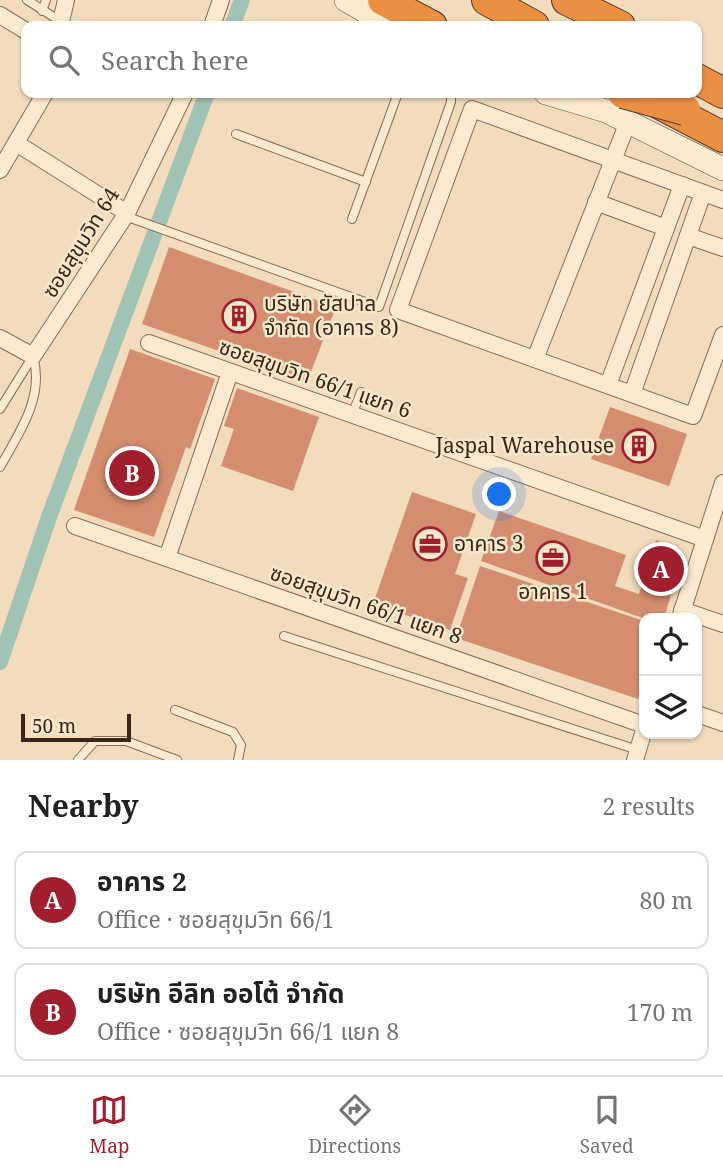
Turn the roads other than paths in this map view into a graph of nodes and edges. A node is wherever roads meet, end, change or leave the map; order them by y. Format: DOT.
graph roads {
  1 [pos="27,0"];
  2 [pos="46,0"];
  3 [pos="66,0"];
  4 [pos="221,0"];
  5 [pos="346,0"];
  6 [pos="383,0"];
  7 [pos="476,0"];
  8 [pos="487,0"];
  9 [pos="542,0"];
  10 [pos="567,0"];
  11 [pos="42,10"];
  12 [pos="0,15"];
  13 [pos="56,21"];
  14 [pos="61,21"];
  15 [pos="214,21"];
  16 [pos="382,21"];
  17 [pos="423,21"];
  18 [pos="514,21"];
  19 [pos="525,21"];
  20 [pos="583,21"];
  21 [pos="610,21"];
  22 [pos="21,28"];
  23 [pos="702,68"];
  24 [pos="723,78"];
  25 [pos="702,82"];
  26 [pos="723,93"];
  27 [pos="42,98"];
  28 [pos="183,98"];
  29 [pos="396,98"];
  30 [pos="451,98"];
  31 [pos="563,98"];
  32 [pos="641,98"];
  33 [pos="649,98"];
  34 [pos="663,98"];
  35 [pos="685,110"];
  36 [pos="628,122"];
  37 [pos="723,130"];
  38 [pos="236,134"];
  39 [pos="723,138"];
  40 [pos="16,143"];
  41 [pos="613,160"];
  42 [pos="723,169"];
  43 [pos="0,170"];
  44 [pos="366,182"];
  45 [pos="682,186"];
  46 [pos="703,193"];
  47 [pos="723,200"];
  48 [pos="596,202"];
  49 [pos="125,215"];
  50 [pos="352,219"];
  51 [pos="666,228"];
  52 [pos="688,236"];
  53 [pos="723,248"];
  54 [pos="723,335"];
  55 [pos="0,338"];
  56 [pos="149,343"];
  57 [pos="33,356"];
  58 [pos="535,359"];
  59 [pos="230,372"];
  60 [pos="608,385"];
  61 [pos="360,392"];
  62 [pos="632,394"];
  63 [pos="0,409"];
  64 [pos="352,415"];
  65 [pos="0,467"];
  66 [pos="723,483"];
  67 [pos="719,511"];
  68 [pos="75,526"];
  69 [pos="705,539"];
  70 [pos="167,558"];
  71 [pos="681,613"];
  72 [pos="702,619"];
  73 [pos="723,624"];
  74 [pos="284,636"];
  75 [pos="175,710"];
  76 [pos="702,716"];
  77 [pos="723,723"];
  78 [pos="639,725"];
  79 [pos="636,755"];
  80 [pos="78,760"];
  81 [pos="177,760"];
  82 [pos="238,760"];
  1 -- 11 [label="lane"];
  2 -- 11 [label="lane"];
  3 -- 14 [label="street"];
  4 -- 15 [label="street"];
  5 -- 16 [label="street"];
  6 -- 17 [label="highway"];
  7 -- 18 [label="highway"];
  8 -- 19 [label="highway"];
  9 -- 20 [label="highway"];
  10 -- 21 [label="highway"];
  11 -- 13 [label="lane"];
  12 -- 22 [label="street"];
  23 -- 24 [label="highway"];
  25 -- 26 [label="highway"];
  27 -- 40 [label="street"];
  28 -- 49 [label="street, ซอยสุขุมวิท 64"];
  29 -- 44 [label="lane"];
  30 -- 49 [label="lane"];
  31 -- 36 [label="street"];
  32 -- 35 [label="highway, bridge"];
  33 -- 39 [label="highway"];
  34 -- 35 [label="highway, bridge"];
  35 -- 37 [label="highway"];
  36 -- 41 [label="street"];
  36 -- 42 [label="street"];
  38 -- 44 [label="lane"];
  40 -- 43 [label="street"];
  40 -- 49 [label="street"];
  41 -- 45 [label="street"];
  41 -- 48 [label="street"];
  41 -- 58 [label="street"];
  44 -- 50 [label="lane"];
  45 -- 46 [label="street"];
  45 -- 51 [label="street"];
  46 -- 47 [label="street"];
  46 -- 52 [label="street"];
  48 -- 51 [label="street"];
  48 -- 58 [label="street"];
  49 -- 57 [label="street, ซอยสุขุมวิท 64"];
  51 -- 60 [label="street"];
  52 -- 53 [label="street"];
  52 -- 62 [label="street"];
  54 -- 62 [label="street"];
  55 -- 57 [label="street"];
  56 -- 59 [label="street, ซอยสุขุมวิท 66/1 แยก 6"];
  57 -- 63 [label="lane, ซอยสุขุมวิท 64"];
  57 -- 65 [label="lane"];
  58 -- 60 [label="street"];
  59 -- 64 [label="street, ซอยสุขุมวิท 66/1 แยก 6"];
  59 -- 70 [label="street"];
  60 -- 62 [label="street"];
  61 -- 64 [label="lane"];
  64 -- 69 [label="street, ซอยสุขุมวิท 66/1 แยก 6"];
  66 -- 67 [label="street"];
  67 -- 69 [label="street"];
  68 -- 70 [label="street, ซอยสุขุมวิท 66/1 แยก 8"];
  69 -- 71 [label="street"];
  70 -- 78 [label="street, ซอยสุขุมวิท 66/1 แยก 8"];
  72 -- 73 [label="street"];
  74 -- 79 [label="lane"];
  75 -- 82 [label="lane"];
  76 -- 77 [label="street"];
  80 -- 81 [label="lane"];
}
